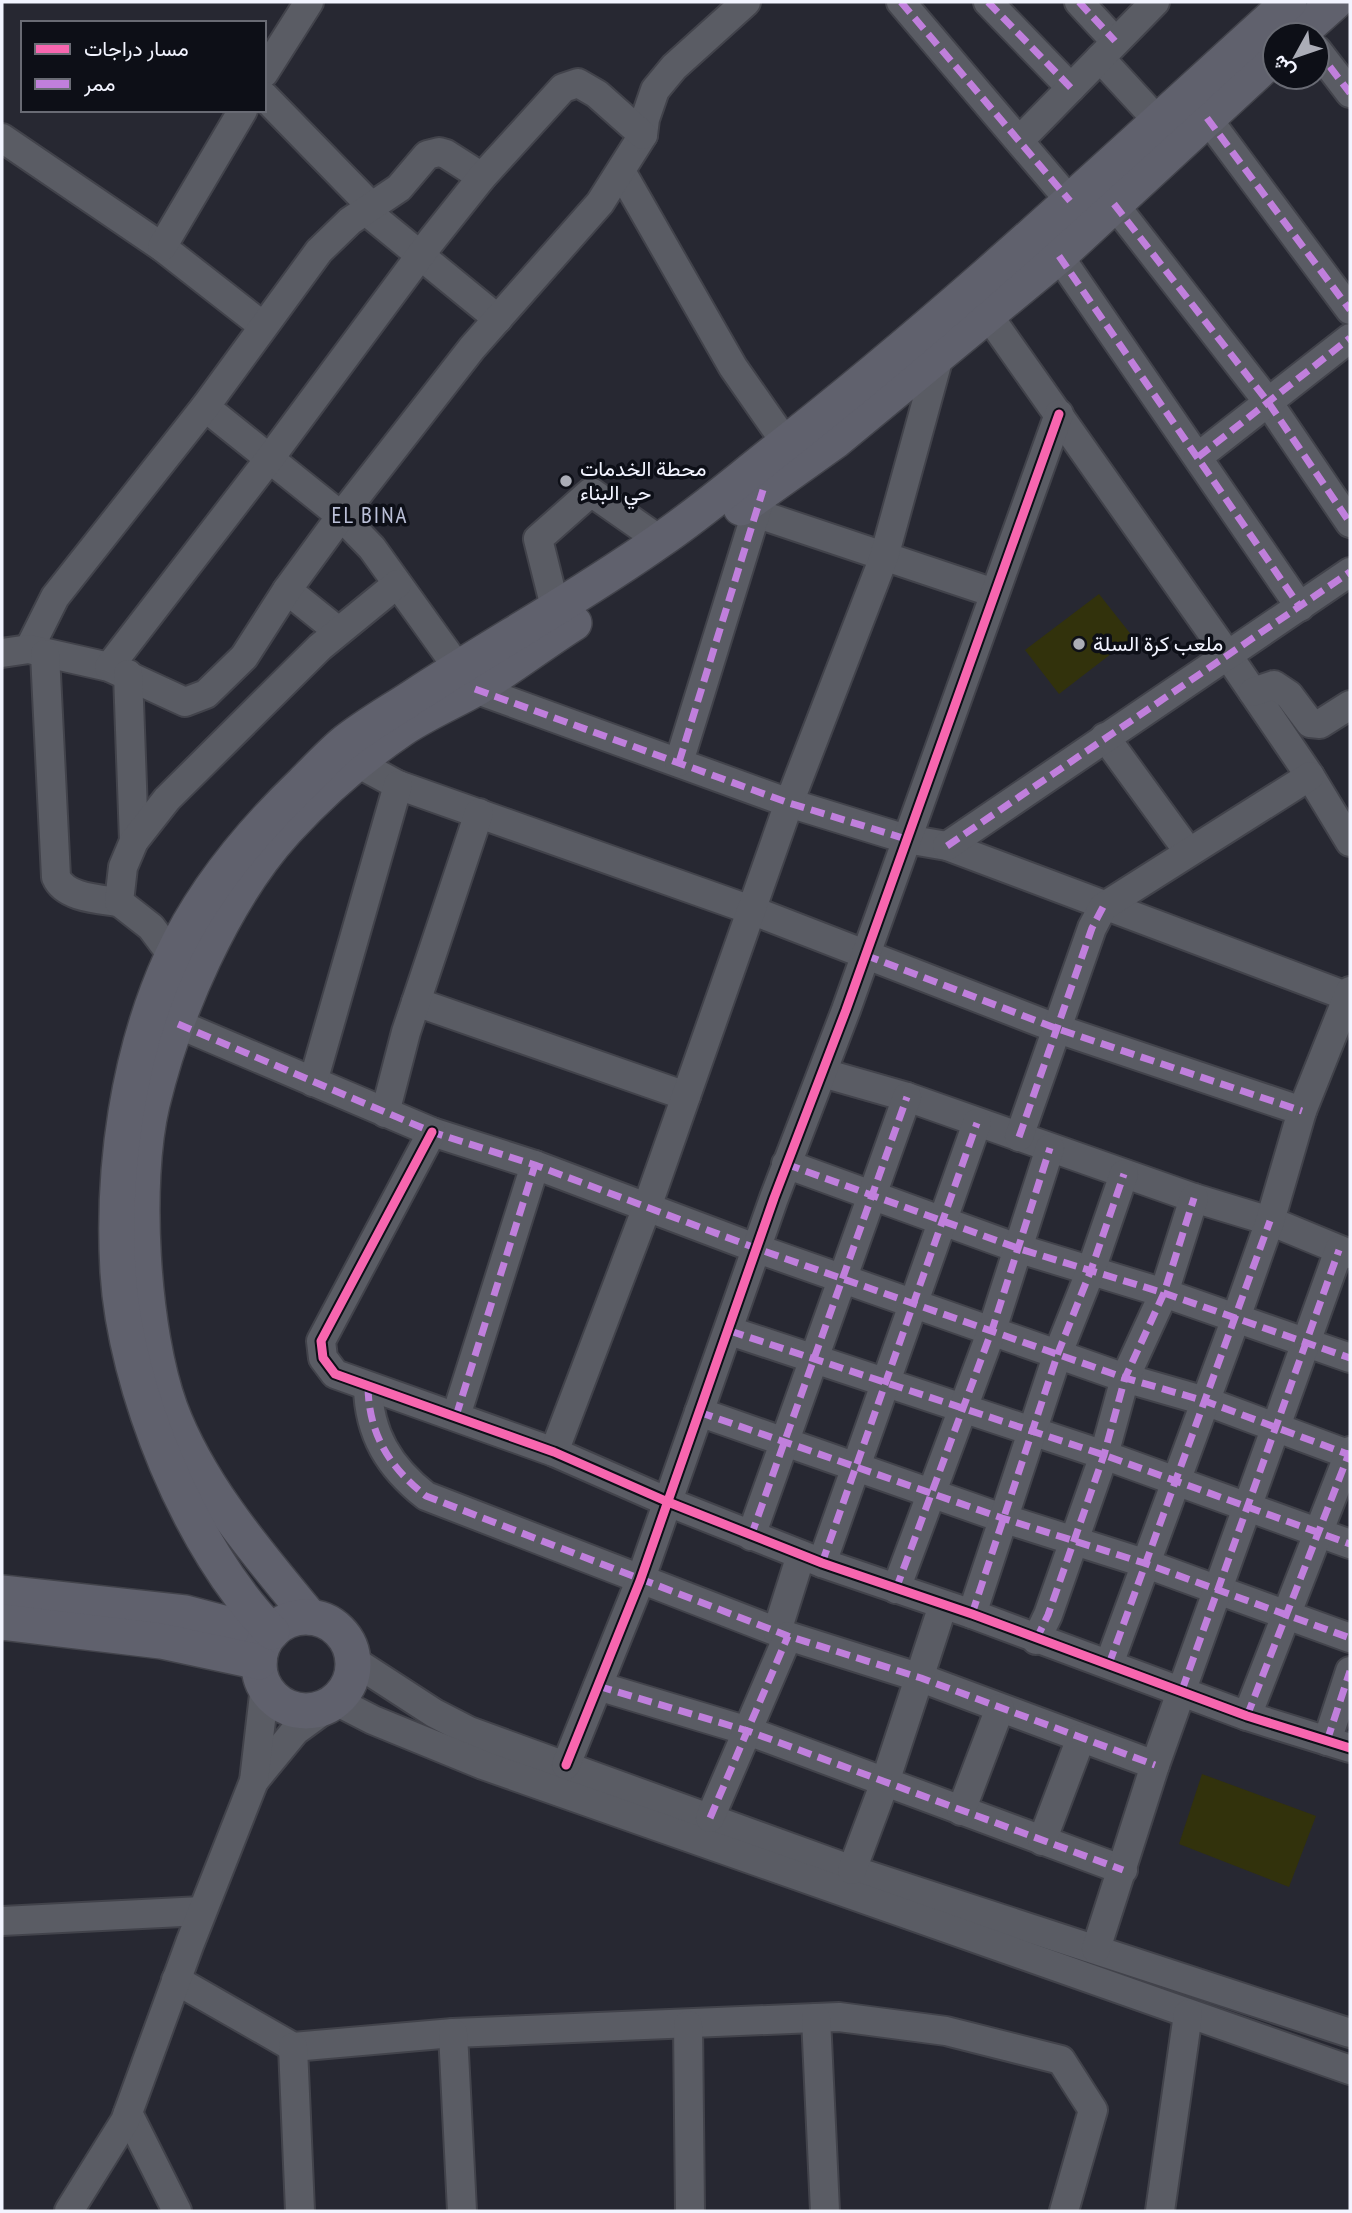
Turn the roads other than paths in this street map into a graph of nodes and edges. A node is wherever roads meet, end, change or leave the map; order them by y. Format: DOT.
graph roads {
  1 [pos="309,2"];
  2 [pos="746,2"];
  3 [pos="901,2"];
  4 [pos="988,2"];
  5 [pos="1079,2"];
  6 [pos="1155,2"];
  7 [pos="1335,2"];
  8 [pos="1313,21"];
  9 [pos="1107,49"];
  10 [pos="1261,56"];
  11 [pos="1331,68"];
  12 [pos="1261,69"];
  13 [pos="266,70"];
  14 [pos="1071,88"];
  15 [pos="1350,93"];
  16 [pos="266,98"];
  17 [pos="242,112"];
  18 [pos="1207,118"];
  19 [pos="1158,121"];
  20 [pos="643,135"];
  21 [pos="2,138"];
  22 [pos="1020,140"];
  23 [pos="621,173"];
  24 [pos="482,177"];
  25 [pos="1070,201"];
  26 [pos="1114,204"];
  27 [pos="369,209"];
  28 [pos="162,247"];
  29 [pos="1059,256"];
  30 [pos="419,257"];
  31 [pos="1350,310"];
  32 [pos="988,315"];
  33 [pos="498,319"];
  34 [pos="263,326"];
  35 [pos="1350,338"];
  36 [pos="940,353"];
  37 [pos="1268,402"];
  38 [pos="205,407"];
  39 [pos="1059,414"];
  40 [pos="786,443"];
  41 [pos="1198,457"];
  42 [pos="270,458"];
  43 [pos="759,502"];
  44 [pos="341,516"];
  45 [pos="1350,523"];
  46 [pos="661,541"];
  47 [pos="884,557"];
  48 [pos="1350,572"];
  49 [pos="397,584"];
  50 [pos="287,590"];
  51 [pos="994,593"];
  52 [pos="555,607"];
  53 [pos="1300,607"];
  54 [pos="338,631"];
  55 [pos="25,652"];
  56 [pos="1229,657"];
  57 [pos="118,670"];
  58 [pos="466,678"];
  59 [pos="1253,692"];
  60 [pos="1350,705"];
  61 [pos="1105,737"];
  62 [pos="679,762"];
  63 [pos="359,764"];
  64 [pos="1310,776"];
  65 [pos="398,785"];
  66 [pos="789,803"];
  67 [pos="479,813"];
  68 [pos="906,839"];
  69 [pos="134,841"];
  70 [pos="1350,842"];
  71 [pos="947,846"];
  72 [pos="1188,850"];
  73 [pos="119,902"];
  74 [pos="1102,907"];
  75 [pos="751,910"];
  76 [pos="865,955"];
  77 [pos="186,963"];
  78 [pos="1349,994"];
  79 [pos="416,1002"];
  80 [pos="178,1024"];
  81 [pos="1058,1030"];
  82 [pos="823,1073"];
  83 [pos="313,1082"];
  84 [pos="686,1096"];
  85 [pos="907,1097"];
  86 [pos="1302,1111"];
  87 [pos="385,1113"];
  88 [pos="977,1123"];
  89 [pos="432,1132"];
  90 [pos="1019,1137"];
  91 [pos="1049,1148"];
  92 [pos="786,1164"];
  93 [pos="535,1165"];
  94 [pos="1124,1174"];
  95 [pos="870,1195"];
  96 [pos="1194,1198"];
  97 [pos="647,1207"];
  98 [pos="943,1221"];
  99 [pos="1270,1221"];
  100 [pos="758,1249"];
  101 [pos="1020,1249"];
  102 [pos="1345,1252"];
  103 [pos="1091,1270"];
  104 [pos="843,1278"];
  105 [pos="1164,1293"];
  106 [pos="914,1303"];
  107 [pos="1236,1318"];
  108 [pos="992,1330"];
  109 [pos="730,1331"];
  110 [pos="1306,1343"];
  111 [pos="1058,1353"];
  112 [pos="814,1358"];
  113 [pos="1350,1358"];
  114 [pos="1125,1378"];
  115 [pos="888,1383"];
  116 [pos="368,1387"];
  117 [pos="1205,1401"];
  118 [pos="962,1411"];
  119 [pos="699,1412"];
  120 [pos="456,1416"];
  121 [pos="1276,1427"];
  122 [pos="1031,1434"];
  123 [pos="786,1443"];
  124 [pos="554,1452"];
  125 [pos="1350,1454"];
  126 [pos="1104,1455"];
  127 [pos="858,1468"];
  128 [pos="1175,1480"];
  129 [pos="932,1492"];
  130 [pos="668,1502"];
  131 [pos="1248,1506"];
  132 [pos="1002,1518"];
  133 [pos="1320,1532"];
  134 [pos="751,1536"];
  135 [pos="1074,1543"];
  136 [pos="1350,1544"];
  137 [pos="812,1559"];
  138 [pos="1144,1563"];
  139 [pos="640,1581"];
  140 [pos="896,1589"];
  141 [pos="1218,1590"];
  142 [pos="2,1593"];
  143 [pos="943,1605"];
  144 [pos="972,1614"];
  145 [pos="1286,1616"];
  146 [pos="310,1617"];
  147 [pos="2,1622"];
  148 [pos="782,1634"];
  149 [pos="1350,1638"];
  150 [pos="1036,1640"];
  151 [pos="266,1654"];
  152 [pos="354,1661"];
  153 [pos="1109,1664"];
  154 [pos="1350,1671"];
  155 [pos="921,1678"];
  156 [pos="598,1686"];
  157 [pos="1182,1690"];
  158 [pos="334,1702"];
  159 [pos="1000,1708"];
  160 [pos="1247,1716"];
  161 [pos="748,1731"];
  162 [pos="1081,1738"];
  163 [pos="1339,1744"];
  164 [pos="566,1765"];
  165 [pos="1155,1766"];
  166 [pos="254,1781"];
  167 [pos="885,1782"];
  168 [pos="961,1811"];
  169 [pos="710,1818"];
  170 [pos="1042,1841"];
  171 [pos="852,1870"];
  172 [pos="1123,1870"];
  173 [pos="202,1911"];
  174 [pos="2,1921"];
  175 [pos="1096,1949"];
  176 [pos="176,1980"];
  177 [pos="1188,2014"];
  178 [pos="816,2018"];
  179 [pos="1348,2024"];
  180 [pos="688,2025"];
  181 [pos="453,2033"];
  182 [pos="293,2047"];
  183 [pos="1350,2070"];
  184 [pos="128,2113"];
  185 [pos="69,2211"];
  186 [pos="177,2211"];
  187 [pos="300,2211"];
  188 [pos="462,2211"];
  189 [pos="690,2211"];
  190 [pos="825,2211"];
  191 [pos="1064,2211"];
  192 [pos="1160,2211"];
  1 -- 13 [label="street"];
  2 -- 20 [label="street"];
  3 -- 22 [label="street"];
  4 -- 14 [label="street"];
  5 -- 9 [label="street"];
  6 -- 9 [label="street"];
  7 -- 8 [label="main road"];
  9 -- 14 [label="street"];
  9 -- 19 [label="street"];
  10 -- 19 [label="main road"];
  11 -- 15 [label="street"];
  12 -- 18 [label="main road"];
  14 -- 22 [label="street"];
  16 -- 27 [label="street"];
  17 -- 28 [label="street"];
  18 -- 26 [label="main road"];
  18 -- 31 [label="street"];
  19 -- 25 [label="main road"];
  20 -- 23 [label="street"];
  20 -- 24 [label="street"];
  21 -- 28 [label="street"];
  22 -- 25 [label="street"];
  23 -- 33 [label="street"];
  23 -- 40 [label="street"];
  24 -- 27 [label="street"];
  24 -- 30 [label="street"];
  25 -- 40 [label="main road"];
  26 -- 29 [label="main road"];
  26 -- 37 [label="street"];
  27 -- 30 [label="street"];
  27 -- 34 [label="street"];
  28 -- 34 [label="street"];
  29 -- 32 [label="main road"];
  29 -- 41 [label="street"];
  30 -- 33 [label="street"];
  30 -- 42 [label="street"];
  32 -- 36 [label="main road"];
  32 -- 39 [label="street"];
  33 -- 44 [label="street"];
  34 -- 38 [label="street"];
  35 -- 37 [label="street"];
  36 -- 43 [label="main road"];
  36 -- 47 [label="street"];
  37 -- 41 [label="street"];
  37 -- 45 [label="street"];
  38 -- 42 [label="street"];
  38 -- 55 [label="street"];
  39 -- 51 [label="street"];
  39 -- 56 [label="street"];
  40 -- 46 [label="main road"];
  41 -- 53 [label="street"];
  42 -- 44 [label="street"];
  42 -- 57 [label="street"];
  43 -- 47 [label="street"];
  43 -- 58 [label="main road"];
  43 -- 62 [label="street"];
  44 -- 49 [label="street"];
  44 -- 50 [label="street"];
  46 -- 52 [label="main road"];
  46 -- 52 [label="street"];
  47 -- 51 [label="street"];
  47 -- 66 [label="street"];
  48 -- 53 [label="street"];
  49 -- 54 [label="street"];
  49 -- 58 [label="street"];
  50 -- 54 [label="street"];
  50 -- 57 [label="street"];
  51 -- 68 [label="street"];
  52 -- 58 [label="main road"];
  53 -- 56 [label="street"];
  54 -- 69 [label="street"];
  55 -- 57 [label="street"];
  55 -- 73 [label="street"];
  56 -- 59 [label="street"];
  56 -- 61 [label="street"];
  57 -- 69 [label="street"];
  58 -- 62 [label="street"];
  58 -- 63 [label="main road"];
  58 -- 77 [label="main road"];
  59 -- 60 [label="street"];
  59 -- 64 [label="street"];
  61 -- 71 [label="street"];
  61 -- 72 [label="street"];
  62 -- 66 [label="street"];
  63 -- 65 [label="street"];
  63 -- 77 [label="main road"];
  64 -- 70 [label="street"];
  64 -- 72 [label="street"];
  65 -- 67 [label="street"];
  65 -- 83 [label="street"];
  66 -- 68 [label="street"];
  66 -- 75 [label="street"];
  67 -- 75 [label="street"];
  67 -- 79 [label="street"];
  68 -- 71 [label="street"];
  68 -- 76 [label="street"];
  69 -- 73 [label="street"];
  71 -- 74 [label="street"];
  72 -- 74 [label="street"];
  73 -- 77 [label="street"];
  74 -- 78 [label="street"];
  74 -- 81 [label="street"];
  75 -- 76 [label="street"];
  75 -- 84 [label="street"];
  76 -- 81 [label="street"];
  76 -- 82 [label="street"];
  77 -- 80 [label="main road"];
  77 -- 151 [label="main road"];
  78 -- 86 [label="street"];
  79 -- 84 [label="street"];
  79 -- 87 [label="street"];
  80 -- 83 [label="street"];
  80 -- 146 [label="main road"];
  81 -- 86 [label="street"];
  81 -- 90 [label="street"];
  82 -- 85 [label="street"];
  82 -- 92 [label="street"];
  83 -- 87 [label="street"];
  84 -- 97 [label="street"];
  85 -- 88 [label="street"];
  85 -- 95 [label="street"];
  86 -- 99 [label="street"];
  87 -- 89 [label="street"];
  88 -- 90 [label="street"];
  88 -- 98 [label="street"];
  89 -- 93 [label="street"];
  89 -- 116 [label="street"];
  90 -- 91 [label="street"];
  91 -- 94 [label="street"];
  91 -- 101 [label="street"];
  92 -- 95 [label="street"];
  92 -- 100 [label="street"];
  93 -- 97 [label="street"];
  93 -- 120 [label="street"];
  94 -- 96 [label="street"];
  94 -- 103 [label="street"];
  95 -- 98 [label="street"];
  95 -- 104 [label="street"];
  96 -- 99 [label="street"];
  96 -- 105 [label="street"];
  97 -- 100 [label="street"];
  97 -- 124 [label="street"];
  98 -- 101 [label="street"];
  98 -- 106 [label="street"];
  99 -- 102 [label="street"];
  99 -- 107 [label="street"];
  100 -- 104 [label="street"];
  100 -- 109 [label="street"];
  101 -- 103 [label="street"];
  101 -- 108 [label="street"];
  102 -- 110 [label="street"];
  103 -- 105 [label="street"];
  103 -- 111 [label="street"];
  104 -- 106 [label="street"];
  104 -- 112 [label="street"];
  105 -- 107 [label="street"];
  105 -- 114 [label="street"];
  106 -- 108 [label="street"];
  106 -- 115 [label="street"];
  107 -- 110 [label="street"];
  107 -- 117 [label="street"];
  108 -- 111 [label="street"];
  108 -- 118 [label="street"];
  109 -- 112 [label="street"];
  109 -- 119 [label="street"];
  110 -- 113 [label="street"];
  110 -- 121 [label="street"];
  111 -- 114 [label="street"];
  111 -- 122 [label="street"];
  112 -- 115 [label="street"];
  112 -- 123 [label="street"];
  114 -- 117 [label="street"];
  114 -- 126 [label="street"];
  115 -- 118 [label="street"];
  115 -- 127 [label="street"];
  116 -- 120 [label="street"];
  116 -- 139 [label="street"];
  117 -- 121 [label="street"];
  117 -- 128 [label="street"];
  118 -- 122 [label="street"];
  118 -- 129 [label="street"];
  119 -- 123 [label="street"];
  119 -- 130 [label="street"];
  120 -- 124 [label="street"];
  121 -- 125 [label="street"];
  121 -- 131 [label="street"];
  122 -- 126 [label="street"];
  122 -- 132 [label="street"];
  123 -- 127 [label="street"];
  123 -- 134 [label="street"];
  124 -- 130 [label="street"];
  125 -- 133 [label="street"];
  126 -- 128 [label="street"];
  126 -- 135 [label="street"];
  127 -- 129 [label="street"];
  127 -- 137 [label="street"];
  128 -- 131 [label="street"];
  128 -- 138 [label="street"];
  129 -- 132 [label="street"];
  129 -- 140 [label="street"];
  130 -- 134 [label="street"];
  130 -- 139 [label="street"];
  131 -- 133 [label="street"];
  131 -- 141 [label="street"];
  132 -- 135 [label="street"];
  132 -- 144 [label="street"];
  133 -- 136 [label="street"];
  133 -- 145 [label="street"];
  134 -- 137 [label="street"];
  135 -- 138 [label="street"];
  135 -- 150 [label="street"];
  137 -- 140 [label="street"];
  137 -- 148 [label="street"];
  138 -- 141 [label="street"];
  138 -- 153 [label="street"];
  139 -- 148 [label="street"];
  139 -- 156 [label="street"];
  140 -- 143 [label="street"];
  141 -- 145 [label="street"];
  141 -- 157 [label="street"];
  142 -- 151 [label="main road"];
  143 -- 144 [label="street"];
  143 -- 155 [label="street"];
  144 -- 150 [label="street"];
  145 -- 149 [label="street"];
  145 -- 160 [label="street"];
  146 -- 151 [label="main road"];
  146 -- 152 [label="main road"];
  147 -- 151 [label="main road"];
  148 -- 155 [label="street"];
  148 -- 161 [label="street"];
  150 -- 153 [label="street"];
  151 -- 158 [label="main road"];
  151 -- 166 [label="street"];
  152 -- 158 [label="main road"];
  152 -- 164 [label="street"];
  153 -- 157 [label="street"];
  154 -- 163 [label="street"];
  155 -- 159 [label="street"];
  155 -- 167 [label="street"];
  156 -- 161 [label="street"];
  156 -- 164 [label="street"];
  157 -- 160 [label="street"];
  157 -- 165 [label="street"];
  158 -- 166 [label="street"];
  158 -- 177 [label="street"];
  159 -- 162 [label="street"];
  159 -- 168 [label="street"];
  160 -- 163 [label="street"];
  161 -- 167 [label="street"];
  161 -- 169 [label="street"];
  162 -- 165 [label="street"];
  162 -- 170 [label="street"];
  164 -- 169 [label="street"];
  165 -- 172 [label="street"];
  166 -- 173 [label="street"];
  167 -- 168 [label="street"];
  167 -- 171 [label="street"];
  168 -- 170 [label="street"];
  169 -- 171 [label="street"];
  170 -- 172 [label="street"];
  171 -- 175 [label="street"];
  172 -- 175 [label="street"];
  173 -- 174 [label="street"];
  173 -- 176 [label="street"];
  175 -- 179 [label="street"];
  176 -- 182 [label="street"];
  176 -- 184 [label="street"];
  177 -- 183 [label="street"];
  177 -- 192 [label="street"];
  178 -- 180 [label="street"];
  178 -- 190 [label="street"];
  178 -- 191 [label="street"];
  180 -- 181 [label="street"];
  180 -- 189 [label="street"];
  181 -- 182 [label="street"];
  181 -- 188 [label="street"];
  182 -- 187 [label="street"];
  184 -- 185 [label="street"];
  184 -- 186 [label="street"];
}
